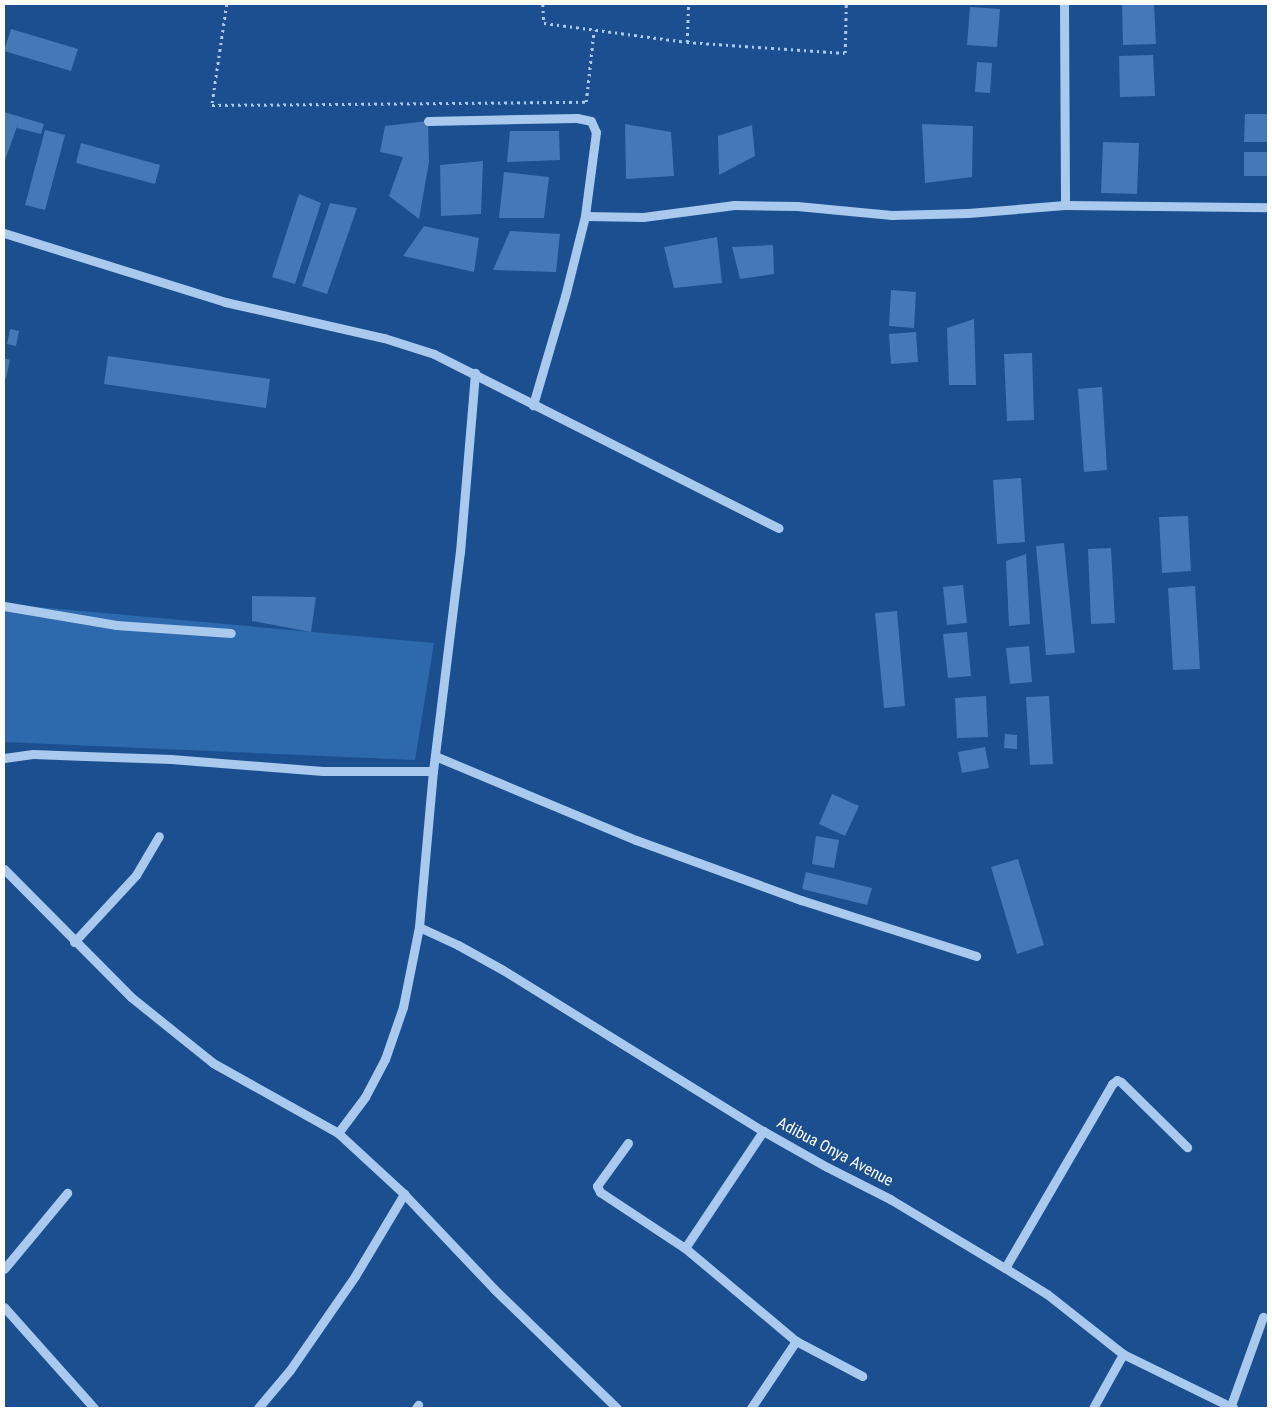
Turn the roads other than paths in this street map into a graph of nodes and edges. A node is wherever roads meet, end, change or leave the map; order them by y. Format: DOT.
graph roads {
  1 [pos="1064,4"];
  2 [pos="428,120"];
  3 [pos="1066,205"];
  4 [pos="1268,206"];
  5 [pos="585,216"];
  6 [pos="4,233"];
  7 [pos="475,373"];
  8 [pos="533,406"];
  9 [pos="779,528"];
  10 [pos="4,606"];
  11 [pos="231,633"];
  12 [pos="435,756"];
  13 [pos="4,758"];
  14 [pos="433,771"];
  15 [pos="159,836"];
  16 [pos="4,869"];
  17 [pos="419,927"];
  18 [pos="74,942"];
  19 [pos="976,956"];
  20 [pos="763,1130"];
  21 [pos="338,1133"];
  22 [pos="628,1143"];
  23 [pos="1187,1147"];
  24 [pos="67,1193"];
  25 [pos="404,1194"];
  26 [pos="685,1248"];
  27 [pos="1005,1268"];
  28 [pos="4,1269"];
  29 [pos="4,1306"];
  30 [pos="1263,1317"];
  31 [pos="796,1341"];
  32 [pos="1123,1354"];
  33 [pos="862,1376"];
  34 [pos="94,1408"];
  35 [pos="258,1408"];
  36 [pos="618,1408"];
  37 [pos="751,1408"];
  38 [pos="1093,1408"];
  39 [pos="1231,1408"];
  1 -- 3 [label="street"];
  2 -- 5 [label="street"];
  3 -- 4 [label="street"];
  3 -- 5 [label="street"];
  5 -- 8 [label="street"];
  6 -- 7 [label="street"];
  7 -- 8 [label="street"];
  7 -- 12 [label="street"];
  8 -- 9 [label="street"];
  10 -- 11 [label="street"];
  12 -- 14 [label="street"];
  12 -- 19 [label="street"];
  13 -- 14 [label="street"];
  14 -- 17 [label="street"];
  15 -- 18 [label="street"];
  16 -- 18 [label="street"];
  17 -- 20 [label="street, Adibua Onya Avenue"];
  17 -- 21 [label="street"];
  18 -- 21 [label="street"];
  20 -- 26 [label="street"];
  20 -- 27 [label="street, Adibua Onya Avenue"];
  21 -- 25 [label="street"];
  22 -- 26 [label="street"];
  23 -- 27 [label="street"];
  24 -- 28 [label="street"];
  25 -- 35 [label="street"];
  25 -- 36 [label="street"];
  26 -- 31 [label="street"];
  27 -- 32 [label="street, Adibua Onya Avenue"];
  29 -- 34 [label="street"];
  30 -- 39 [label="street"];
  31 -- 33 [label="street"];
  31 -- 37 [label="street"];
  32 -- 38 [label="street"];
  32 -- 39 [label="street, Adibua Onya Avenue"];
}
